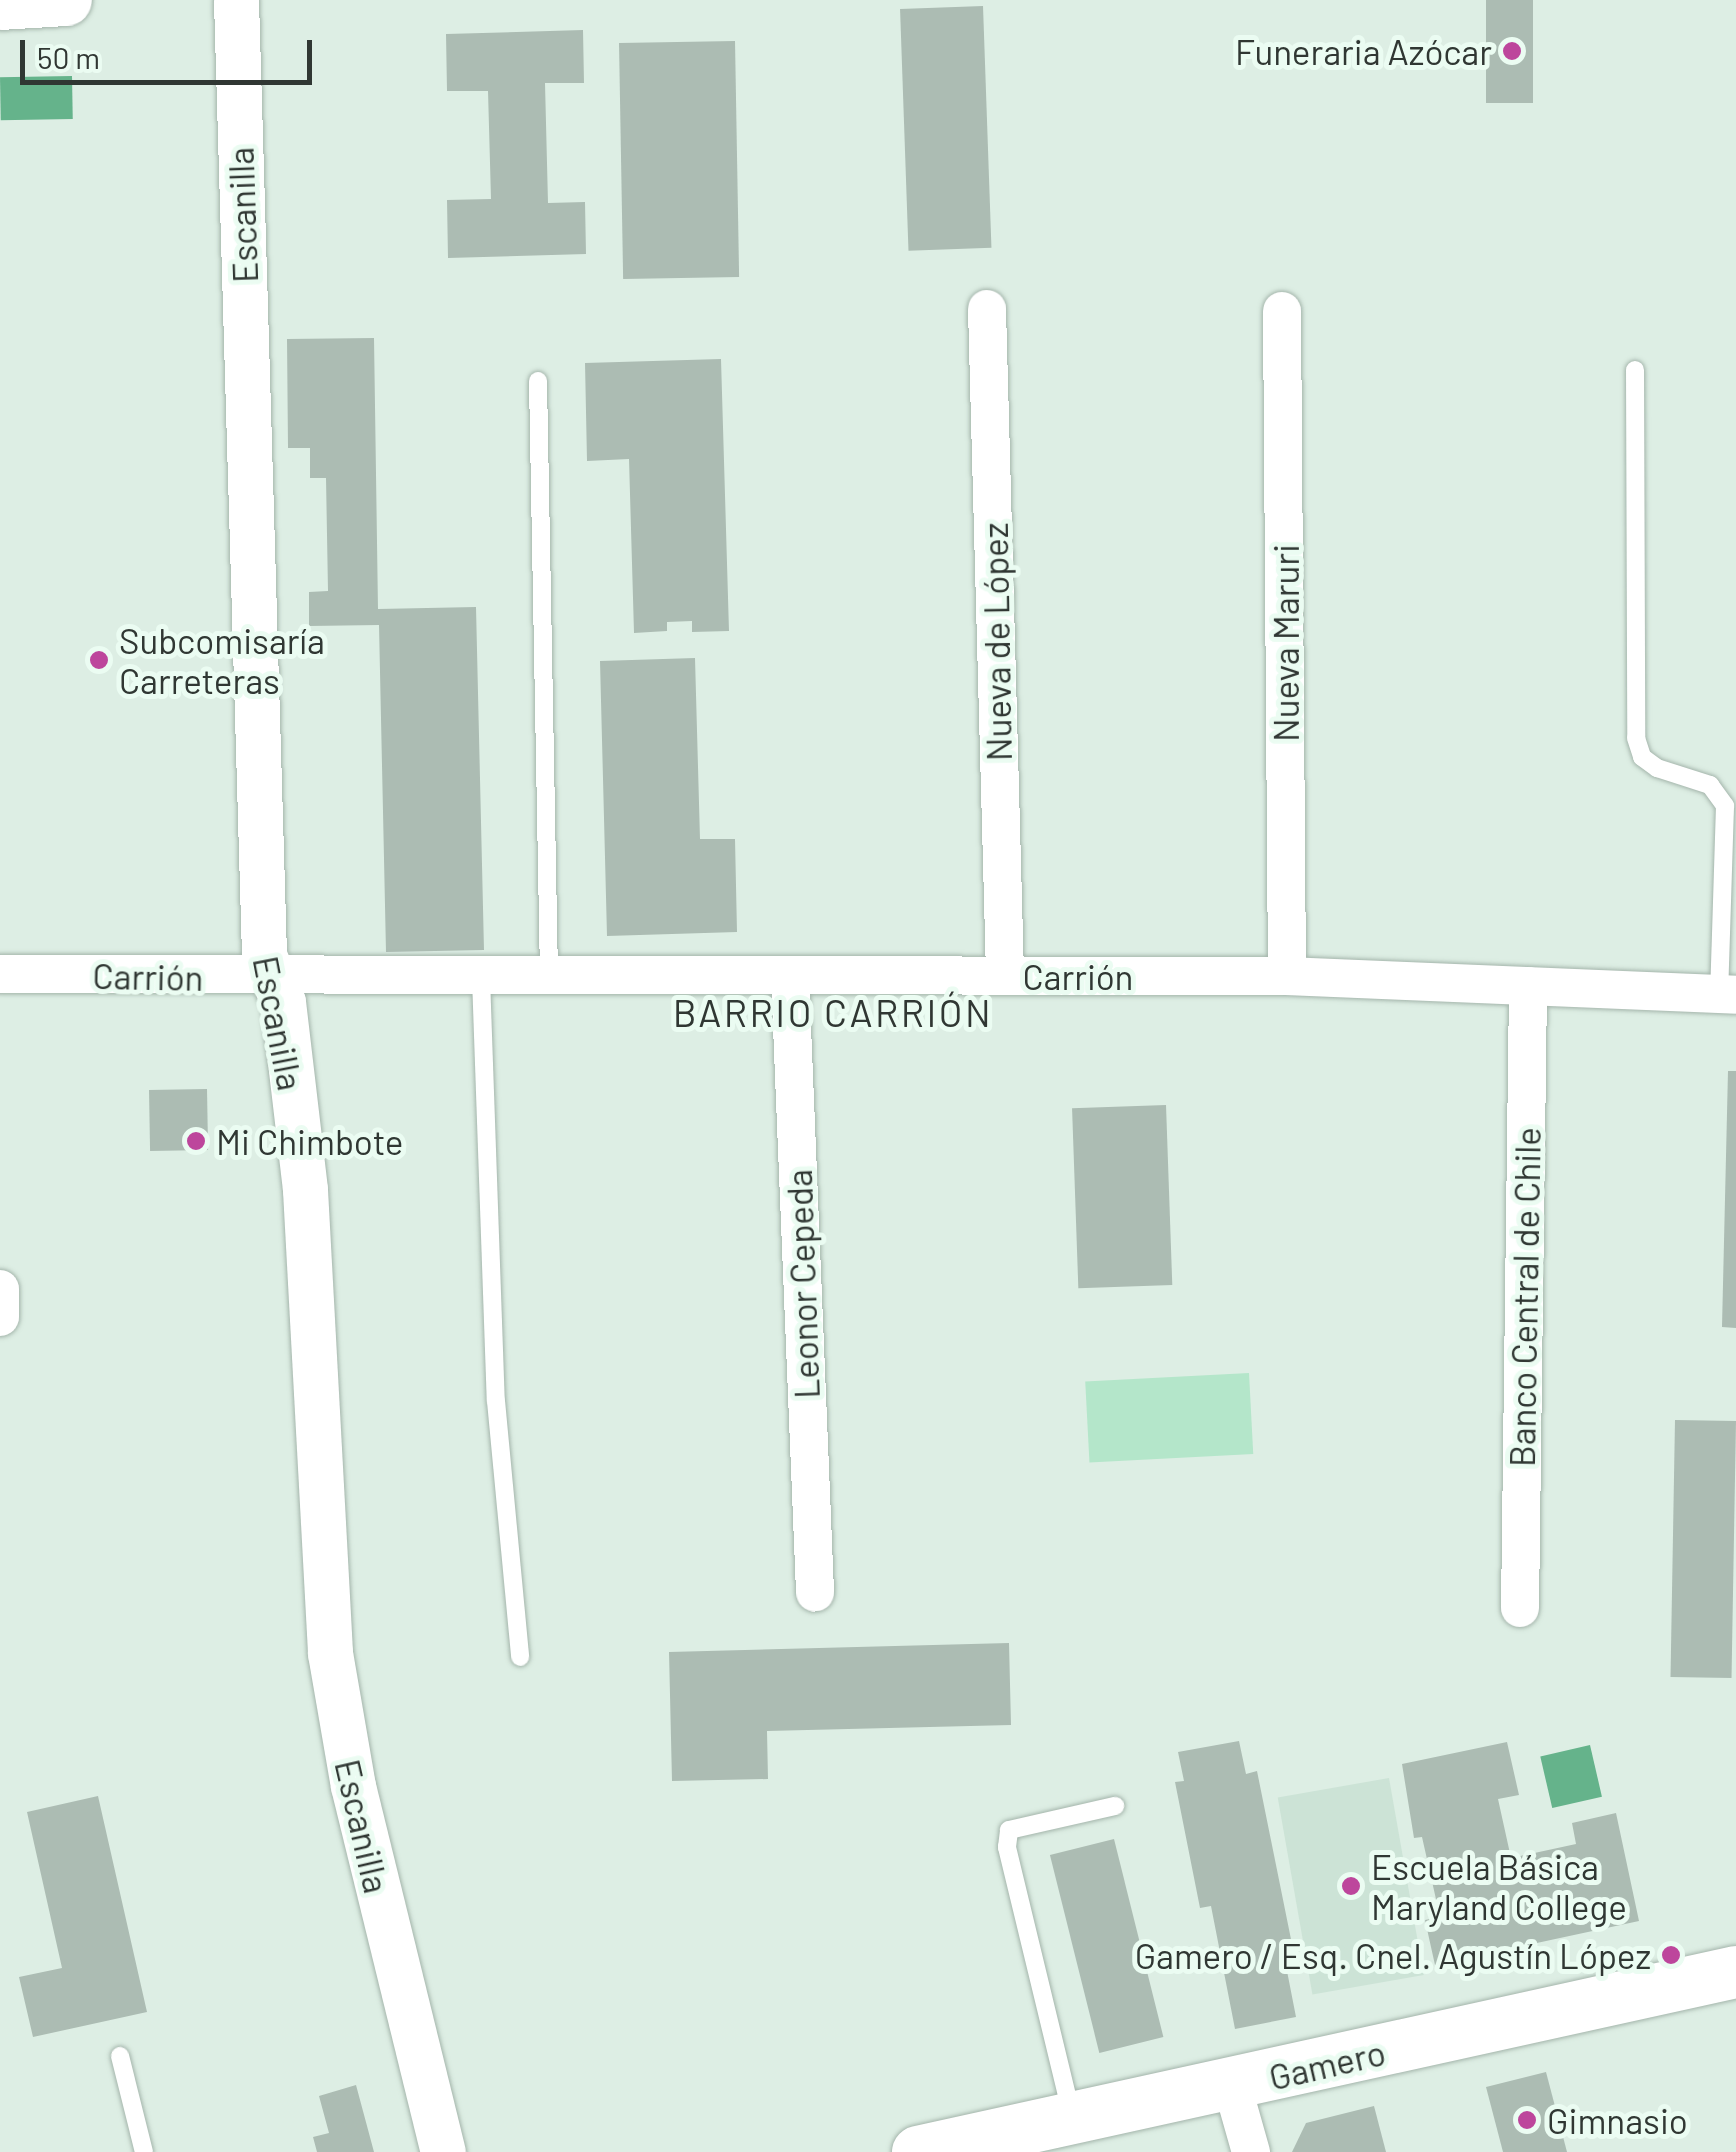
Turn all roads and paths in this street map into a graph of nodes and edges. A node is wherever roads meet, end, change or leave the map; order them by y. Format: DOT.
graph roads {
  1 [pos="66,0"];
  2 [pos="236,0"];
  3 [pos="0,4"];
  4 [pos="988,309"];
  5 [pos="1282,311"];
  6 [pos="1635,370"];
  7 [pos="538,381"];
  8 [pos="0,974"];
  9 [pos="1005,976"];
  10 [pos="1287,976"];
  11 [pos="790,977"];
  12 [pos="274,978"];
  13 [pos="481,978"];
  14 [pos="549,978"];
  15 [pos="1528,986"];
  16 [pos="1728,994"];
  17 [pos="0,1289"];
  18 [pos="0,1317"];
  19 [pos="815,1592"];
  20 [pos="1520,1608"];
  21 [pos="520,1656"];
  22 [pos="1116,1806"];
  23 [pos="1736,1972"];
  24 [pos="120,2056"];
  25 [pos="1232,2085"];
  26 [pos="1072,2119"];
  27 [pos="144,2152"];
  28 [pos="443,2152"];
  29 [pos="918,2152"];
  30 [pos="1251,2152"];
  1 -- 3 [label="main road"];
  2 -- 12 [label="street, Escanilla"];
  4 -- 9 [label="street, Nueva de López"];
  5 -- 10 [label="street, Nueva Maruri"];
  6 -- 16 [label="lane"];
  7 -- 14 [label="lane"];
  8 -- 12 [label="street, Carrión"];
  9 -- 10 [label="street, Carrión"];
  9 -- 11 [label="street, Carrión"];
  10 -- 15 [label="street, Carrión"];
  11 -- 14 [label="street, Carrión"];
  11 -- 19 [label="street, Leonor Cepeda"];
  12 -- 13 [label="street, Carrión"];
  12 -- 28 [label="street, Escanilla"];
  13 -- 14 [label="street, Carrión"];
  13 -- 21 [label="lane"];
  15 -- 16 [label="street, Carrión"];
  15 -- 20 [label="street, Banco Central de Chile"];
  17 -- 18 [label="street"];
  22 -- 26 [label="lane"];
  23 -- 25 [label="main road, Gamero"];
  24 -- 27 [label="lane"];
  25 -- 26 [label="main road, Gamero"];
  25 -- 30 [label="street"];
  26 -- 29 [label="main road, Gamero"];
}
